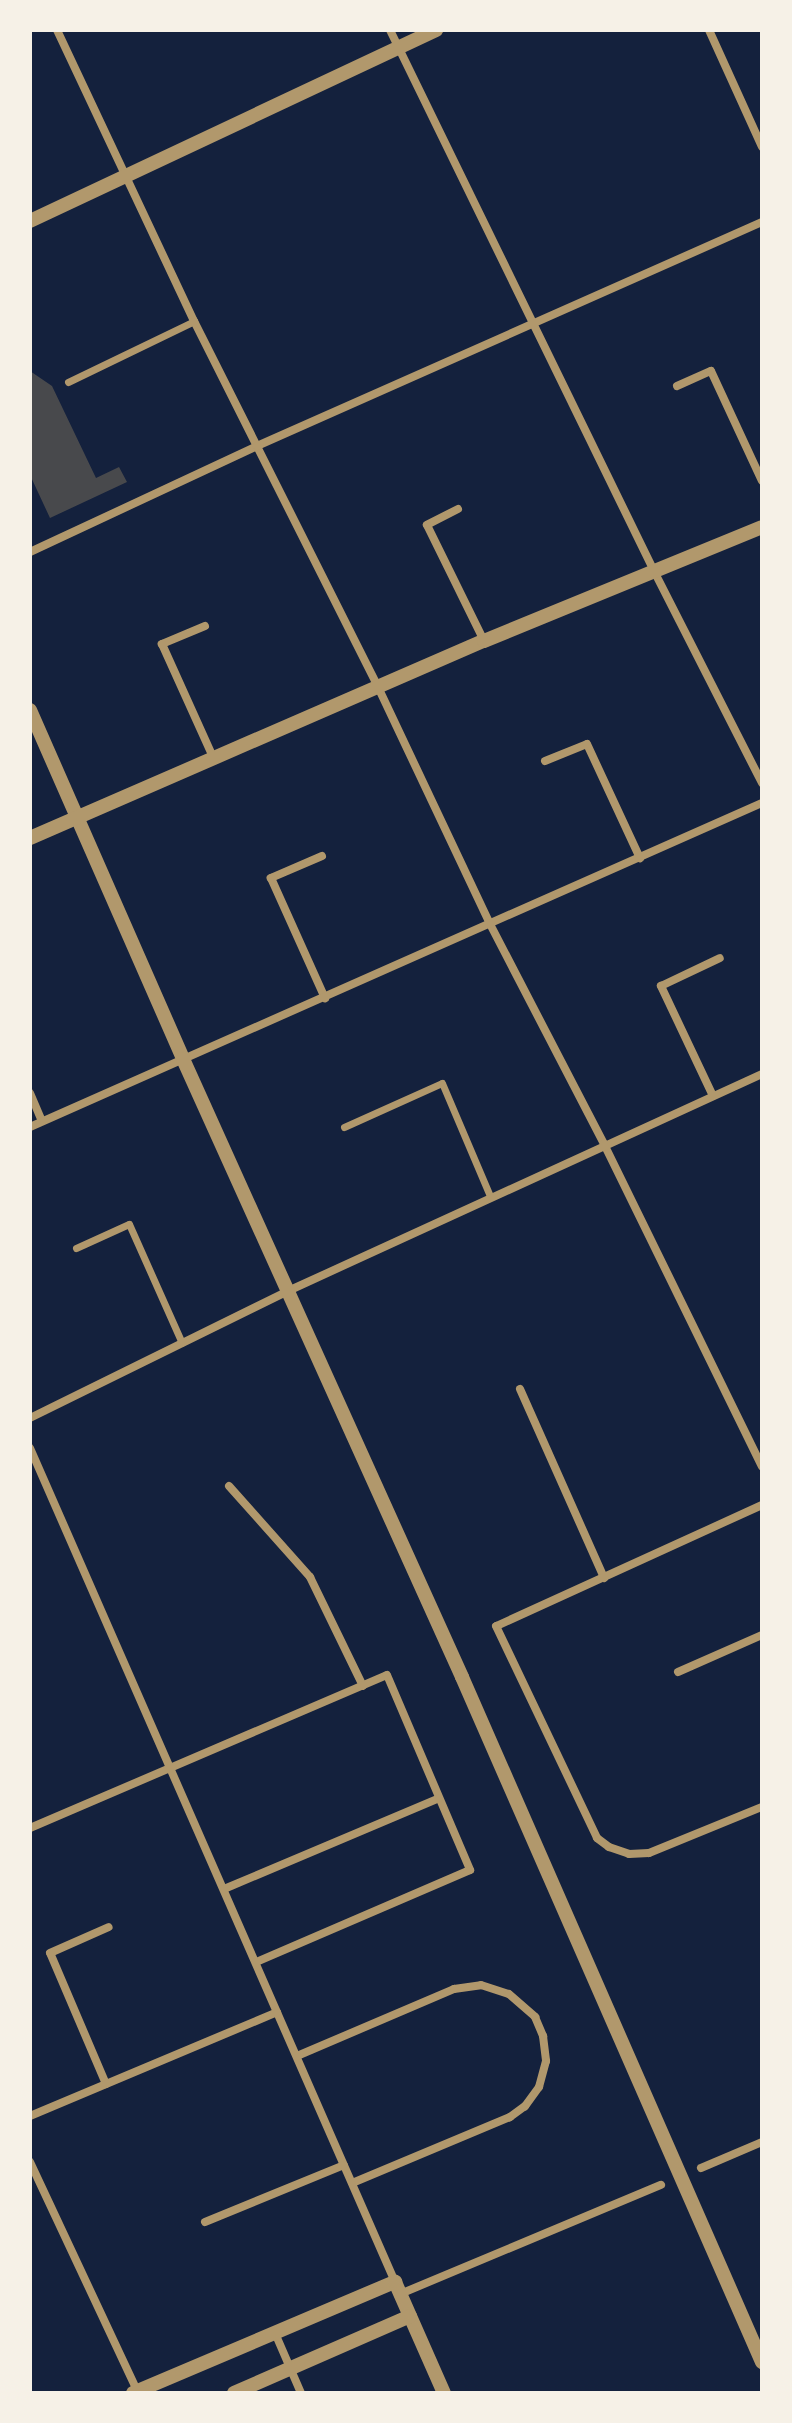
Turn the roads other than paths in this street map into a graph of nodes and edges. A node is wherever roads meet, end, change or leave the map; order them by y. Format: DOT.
graph roads {
  1 [pos="57,30"];
  2 [pos="390,30"];
  3 [pos="436,30"];
  4 [pos="709,30"];
  5 [pos="398,47"];
  6 [pos="762,147"];
  7 [pos="126,176"];
  8 [pos="30,221"];
  9 [pos="762,222"];
  10 [pos="194,321"];
  11 [pos="535,323"];
  12 [pos="68,382"];
  13 [pos="677,386"];
  14 [pos="257,446"];
  15 [pos="762,481"];
  16 [pos="458,509"];
  17 [pos="762,527"];
  18 [pos="30,552"];
  19 [pos="655,573"];
  20 [pos="205,626"];
  21 [pos="484,641"];
  22 [pos="378,687"];
  23 [pos="30,710"];
  24 [pos="214,760"];
  25 [pos="545,761"];
  26 [pos="762,783"];
  27 [pos="762,803"];
  28 [pos="79,817"];
  29 [pos="30,838"];
  30 [pos="322,856"];
  31 [pos="640,858"];
  32 [pos="490,924"];
  33 [pos="720,958"];
  34 [pos="325,998"];
  35 [pos="183,1059"];
  36 [pos="762,1074"];
  37 [pos="30,1093"];
  38 [pos="713,1096"];
  39 [pos="42,1121"];
  40 [pos="30,1127"];
  41 [pos="344,1127"];
  42 [pos="604,1144"];
  43 [pos="490,1196"];
  44 [pos="76,1248"];
  45 [pos="288,1291"];
  46 [pos="182,1343"];
  47 [pos="520,1389"];
  48 [pos="30,1418"];
  49 [pos="30,1448"];
  50 [pos="762,1466"];
  51 [pos="229,1486"];
  52 [pos="762,1505"];
  53 [pos="604,1578"];
  54 [pos="762,1635"];
  55 [pos="678,1672"];
  56 [pos="363,1686"];
  57 [pos="171,1767"];
  58 [pos="439,1798"];
  59 [pos="762,1807"];
  60 [pos="30,1828"];
  61 [pos="224,1889"];
  62 [pos="109,1927"];
  63 [pos="256,1962"];
  64 [pos="277,2012"];
  65 [pos="297,2056"];
  66 [pos="106,2084"];
  67 [pos="30,2116"];
  68 [pos="762,2142"];
  69 [pos="30,2162"];
  70 [pos="344,2165"];
  71 [pos="701,2168"];
  72 [pos="352,2183"];
  73 [pos="661,2185"];
  74 [pos="205,2222"];
  75 [pos="398,2288"];
  76 [pos="410,2316"];
  77 [pos="275,2333"];
  78 [pos="762,2362"];
  79 [pos="291,2368"];
  80 [pos="136,2392"];
  81 [pos="234,2393"];
  82 [pos="301,2393"];
  83 [pos="444,2393"];
  1 -- 7 [label="street"];
  2 -- 5 [label="street"];
  3 -- 5 [label="street"];
  4 -- 6 [label="street"];
  5 -- 7 [label="street"];
  5 -- 11 [label="street"];
  7 -- 8 [label="street"];
  7 -- 10 [label="street"];
  9 -- 11 [label="street"];
  10 -- 12 [label="street"];
  10 -- 14 [label="street"];
  11 -- 14 [label="street"];
  11 -- 19 [label="street"];
  13 -- 15 [label="street"];
  14 -- 18 [label="street"];
  14 -- 22 [label="street"];
  16 -- 21 [label="street"];
  17 -- 19 [label="street"];
  19 -- 21 [label="street"];
  19 -- 26 [label="street"];
  20 -- 24 [label="street"];
  21 -- 22 [label="street"];
  22 -- 24 [label="street"];
  22 -- 32 [label="street"];
  23 -- 28 [label="street"];
  24 -- 28 [label="street"];
  25 -- 31 [label="street"];
  27 -- 31 [label="street"];
  28 -- 29 [label="street"];
  28 -- 35 [label="street"];
  30 -- 34 [label="street"];
  31 -- 32 [label="street"];
  32 -- 34 [label="street"];
  32 -- 42 [label="street"];
  33 -- 38 [label="street"];
  34 -- 35 [label="street"];
  35 -- 39 [label="street"];
  35 -- 45 [label="street"];
  36 -- 38 [label="street"];
  37 -- 39 [label="street"];
  38 -- 42 [label="street"];
  39 -- 40 [label="street"];
  41 -- 43 [label="street"];
  42 -- 43 [label="street"];
  42 -- 50 [label="street"];
  43 -- 45 [label="street"];
  44 -- 46 [label="street"];
  45 -- 46 [label="street"];
  45 -- 78 [label="street"];
  46 -- 48 [label="street"];
  47 -- 53 [label="street"];
  49 -- 57 [label="street"];
  51 -- 56 [label="street"];
  52 -- 53 [label="street"];
  53 -- 59 [label="street"];
  54 -- 55 [label="street"];
  56 -- 57 [label="street"];
  56 -- 58 [label="street"];
  57 -- 60 [label="street"];
  57 -- 61 [label="street"];
  58 -- 61 [label="street"];
  58 -- 63 [label="street"];
  61 -- 63 [label="street"];
  62 -- 66 [label="street"];
  63 -- 64 [label="street"];
  64 -- 65 [label="street"];
  64 -- 66 [label="street"];
  65 -- 70 [label="street"];
  65 -- 72 [label="street"];
  66 -- 67 [label="street"];
  68 -- 71 [label="street"];
  69 -- 80 [label="street"];
  70 -- 72 [label="street"];
  70 -- 74 [label="street"];
  72 -- 75 [label="street"];
  73 -- 75 [label="street"];
  75 -- 76 [label="street"];
  75 -- 77 [label="street"];
  76 -- 79 [label="street"];
  76 -- 83 [label="street"];
  77 -- 79 [label="street"];
  77 -- 80 [label="street"];
  79 -- 81 [label="street"];
  79 -- 82 [label="street"];
}
